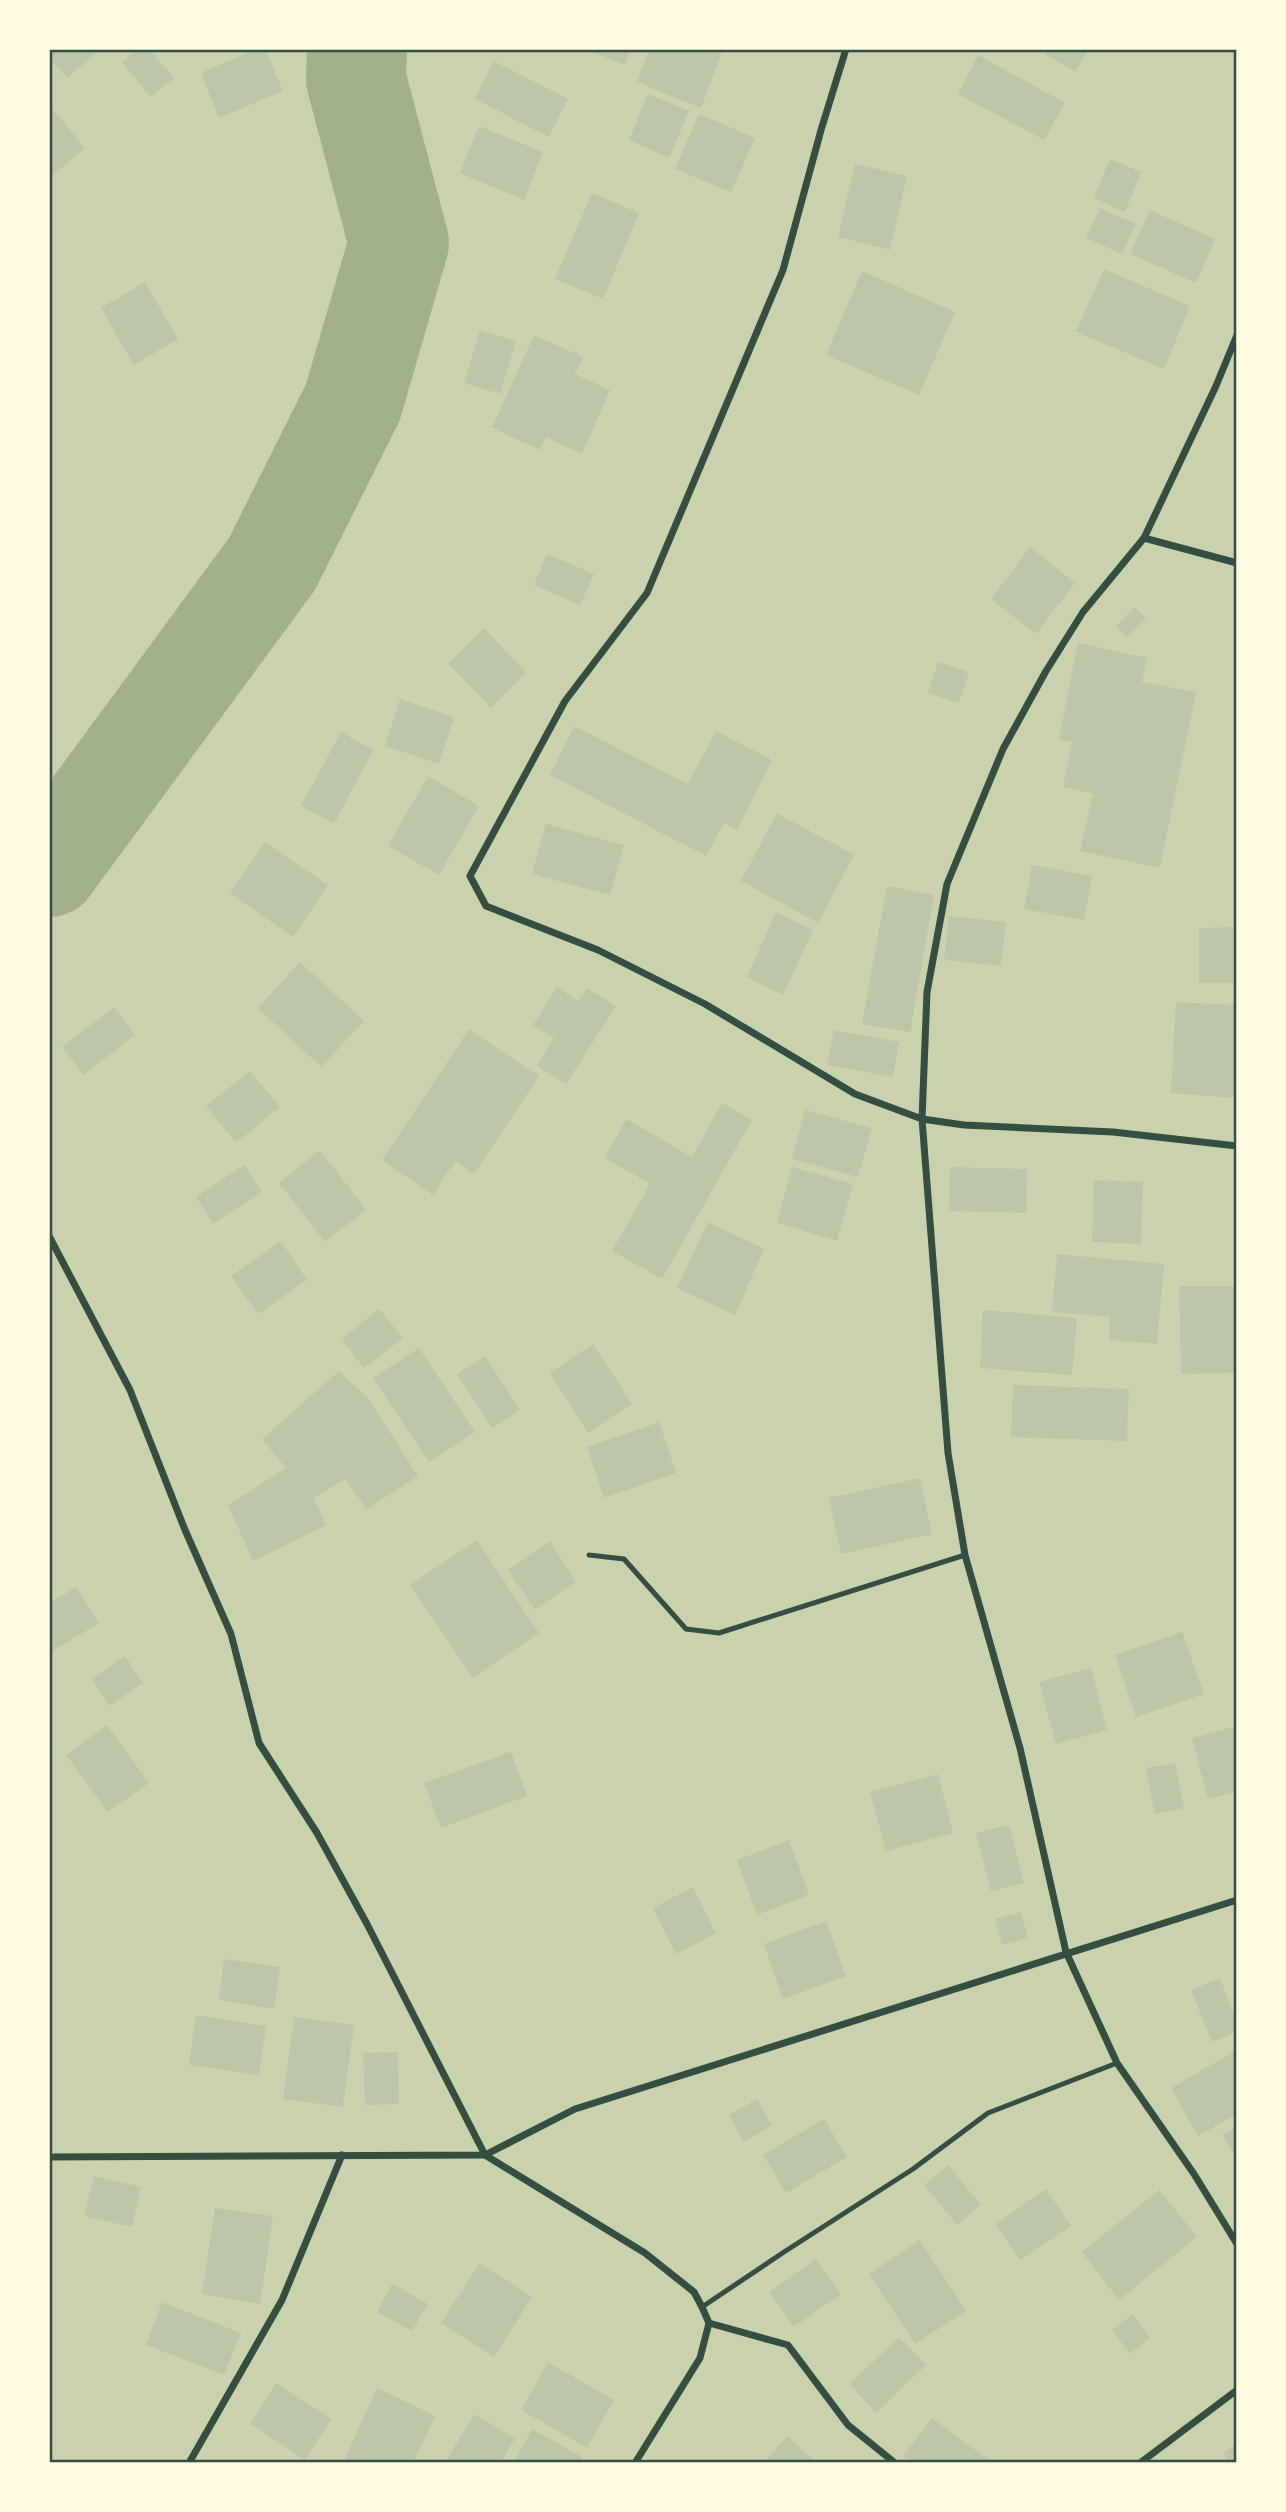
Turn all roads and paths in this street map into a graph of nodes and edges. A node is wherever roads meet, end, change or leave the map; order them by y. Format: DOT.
graph roads {
  1 [pos="846,49"];
  2 [pos="1237,335"];
  3 [pos="1144,538"];
  4 [pos="1237,563"];
  5 [pos="922,1119"];
  6 [pos="1237,1146"];
  7 [pos="49,1236"];
  8 [pos="589,1555"];
  9 [pos="965,1555"];
  10 [pos="1237,1900"];
  11 [pos="1066,1952"];
  12 [pos="1117,2063"];
  13 [pos="342,2155"];
  14 [pos="485,2155"];
  15 [pos="49,2157"];
  16 [pos="1237,2244"];
  17 [pos="702,2307"];
  18 [pos="709,2323"];
  19 [pos="1237,2390"];
  20 [pos="189,2463"];
  21 [pos="635,2463"];
  22 [pos="895,2463"];
  23 [pos="1140,2463"];
  1 -- 5 [label="street"];
  2 -- 3 [label="street"];
  3 -- 4 [label="street"];
  3 -- 5 [label="street"];
  5 -- 6 [label="street"];
  5 -- 9 [label="street"];
  7 -- 14 [label="street"];
  8 -- 9 [label="lane"];
  9 -- 11 [label="street"];
  10 -- 11 [label="street"];
  11 -- 12 [label="street"];
  11 -- 14 [label="street"];
  12 -- 16 [label="street"];
  12 -- 17 [label="lane"];
  13 -- 14 [label="street"];
  13 -- 15 [label="street"];
  13 -- 20 [label="street"];
  14 -- 17 [label="street"];
  17 -- 18 [label="street"];
  18 -- 21 [label="street"];
  18 -- 22 [label="street"];
  19 -- 23 [label="street"];
}
